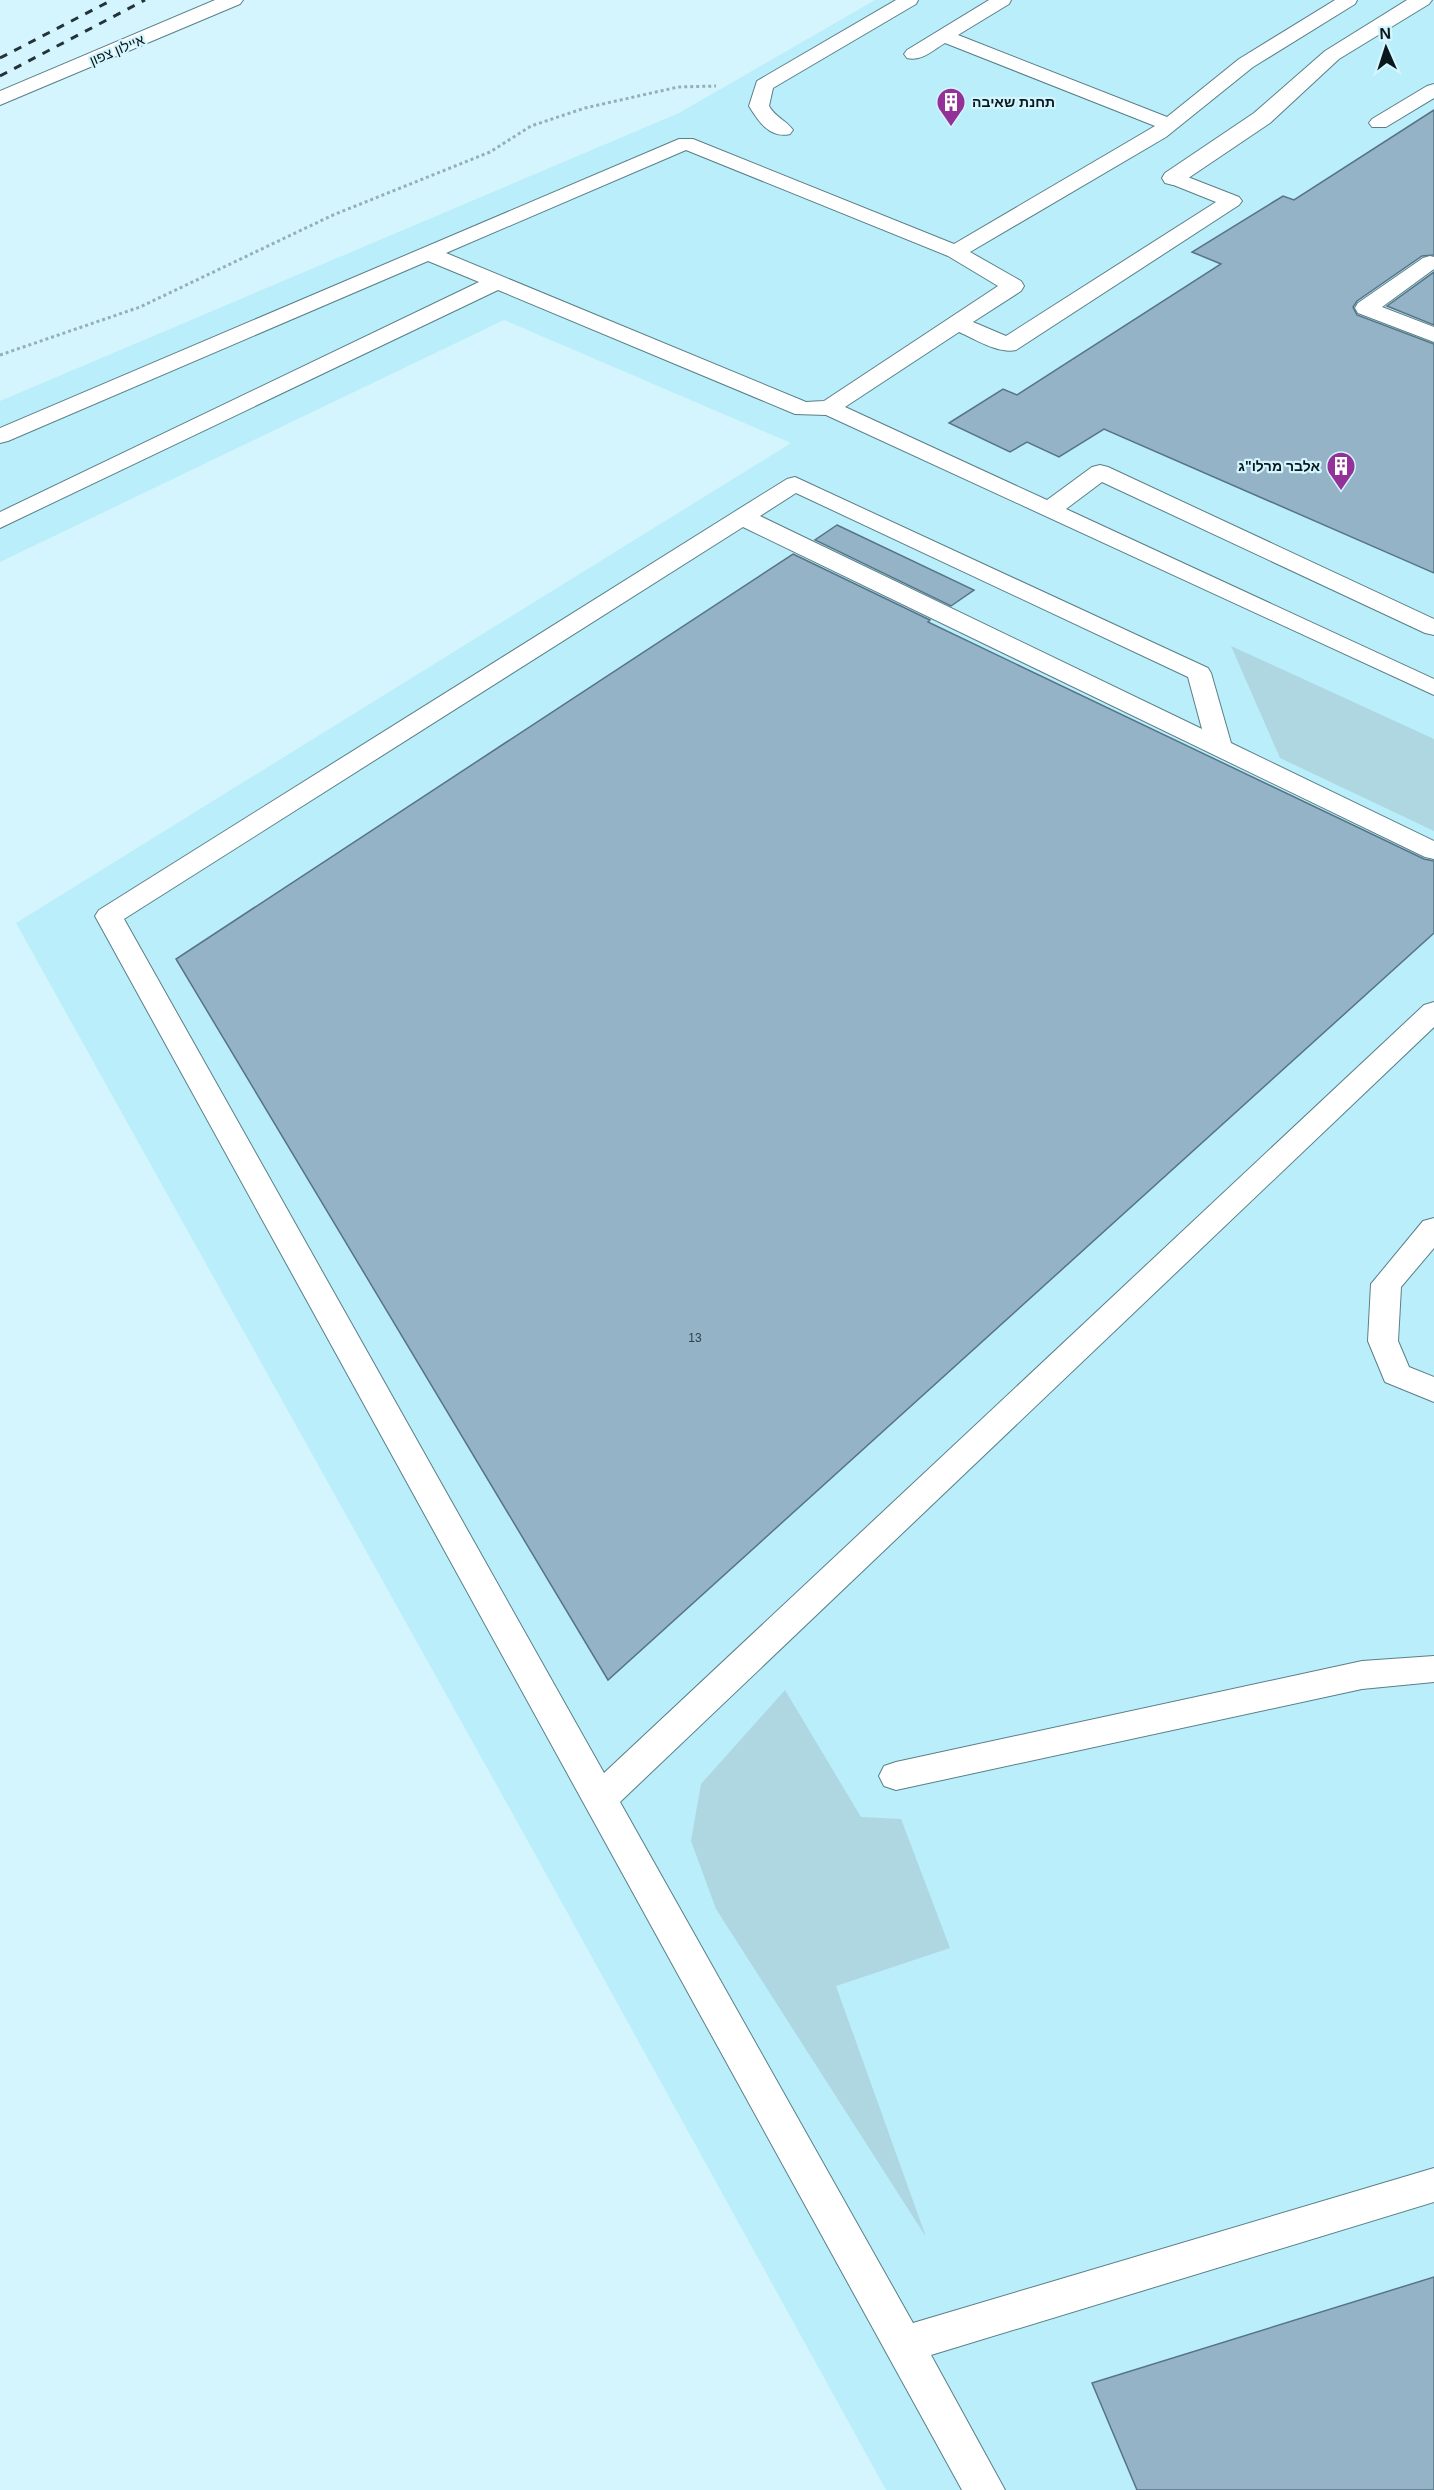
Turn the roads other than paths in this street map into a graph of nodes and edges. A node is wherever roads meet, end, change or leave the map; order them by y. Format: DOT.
graph roads {
  1 [pos="233,0"];
  2 [pos="909,0"];
  3 [pos="1002,0"];
  4 [pos="1348,0"];
  5 [pos="1422,0"];
  6 [pos="944,36"];
  7 [pos="914,54"];
  8 [pos="1434,90"];
  9 [pos="0,99"];
  10 [pos="1379,123"];
  11 [pos="1170,125"];
  12 [pos="783,130"];
  13 [pos="1173,178"];
  14 [pos="955,252"];
  15 [pos="427,253"];
  16 [pos="1430,262"];
  17 [pos="497,282"];
  18 [pos="957,324"];
  19 [pos="1434,335"];
  20 [pos="829,408"];
  21 [pos="0,436"];
  22 [pos="1049,510"];
  23 [pos="742,517"];
  24 [pos="0,521"];
  25 [pos="1434,628"];
  26 [pos="1434,688"];
  27 [pos="1220,748"];
  28 [pos="1434,851"];
  29 [pos="1434,1011"];
  30 [pos="1434,1228"];
  31 [pos="1434,1390"];
  32 [pos="1434,1668"];
  33 [pos="896,1776"];
  34 [pos="600,1799"];
  35 [pos="1434,2185"];
  36 [pos="903,2345"];
  37 [pos="984,2490"];
  1 -- 9 [label="main road, איילון צפון"];
  2 -- 12 [label="lane"];
  3 -- 6 [label="lane"];
  4 -- 11 [label="lane"];
  5 -- 13 [label="main road"];
  6 -- 7 [label="lane"];
  6 -- 11 [label="lane"];
  8 -- 10 [label="lane"];
  11 -- 14 [label="lane"];
  13 -- 18 [label="lane"];
  14 -- 15 [label="lane"];
  14 -- 18 [label="lane"];
  15 -- 17 [label="lane"];
  15 -- 21 [label="lane"];
  16 -- 19 [label="lane"];
  17 -- 20 [label="lane"];
  17 -- 24 [label="lane"];
  18 -- 20 [label="lane"];
  20 -- 22 [label="lane"];
  22 -- 25 [label="lane"];
  22 -- 26 [label="lane"];
  23 -- 27 [label="lane"];
  23 -- 27 [label="lane"];
  23 -- 34 [label="lane"];
  27 -- 28 [label="lane"];
  29 -- 34 [label="lane"];
  30 -- 31 [label="lane"];
  32 -- 33 [label="lane"];
  34 -- 36 [label="lane"];
  35 -- 36 [label="lane"];
  36 -- 37 [label="lane"];
}
